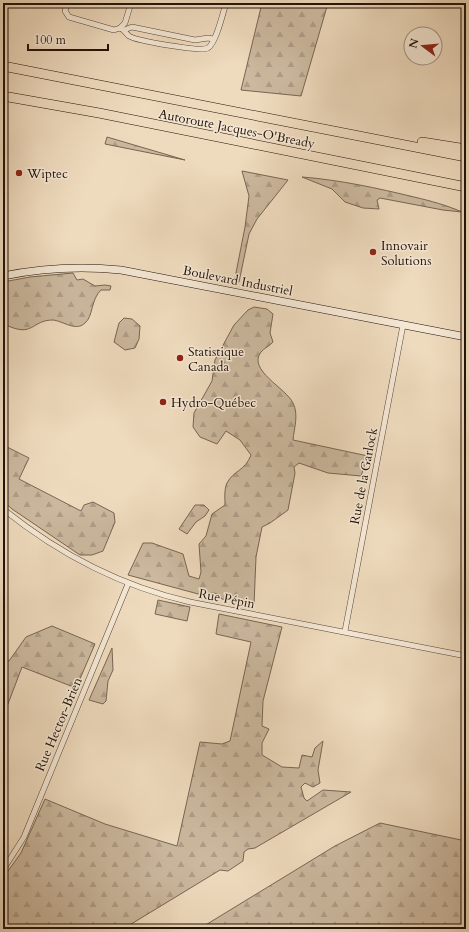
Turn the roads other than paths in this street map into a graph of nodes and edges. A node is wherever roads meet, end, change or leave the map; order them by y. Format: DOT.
graph roads {
  1 [pos="67,3"];
  2 [pos="131,3"];
  3 [pos="226,3"];
  4 [pos="122,29"];
  5 [pos="213,39"];
  6 [pos="3,66"];
  7 [pos="3,96"];
  8 [pos="339,131"];
  9 [pos="466,149"];
  10 [pos="466,157"];
  11 [pos="419,178"];
  12 [pos="466,187"];
  13 [pos="466,192"];
  14 [pos="3,276"];
  15 [pos="403,325"];
  16 [pos="466,337"];
  17 [pos="3,509"];
  18 [pos="128,584"];
  19 [pos="345,632"];
  20 [pos="466,656"];
  21 [pos="3,870"];
  1 -- 4 [label="street"];
  2 -- 4 [label="street"];
  3 -- 5 [label="street"];
  4 -- 5 [label="street"];
  4 -- 5 [label="street"];
  6 -- 8 [label="highway, Autoroute Jacques-O'Bready"];
  7 -- 11 [label="highway, Autoroute Jacques-O'Bready"];
  8 -- 9 [label="highway"];
  8 -- 10 [label="highway, Autoroute Jacques-O'Bready"];
  11 -- 12 [label="highway, Autoroute Jacques-O'Bready"];
  11 -- 13 [label="highway"];
  14 -- 15 [label="street, Boulevard Industriel"];
  15 -- 16 [label="street, Boulevard Industriel"];
  15 -- 19 [label="street, Rue de la Garlock"];
  17 -- 18 [label="street, Rue Pépin"];
  18 -- 19 [label="street, Rue Pépin"];
  18 -- 21 [label="street, Rue Hector-Brien"];
  19 -- 20 [label="street, Rue Pépin"];
}
